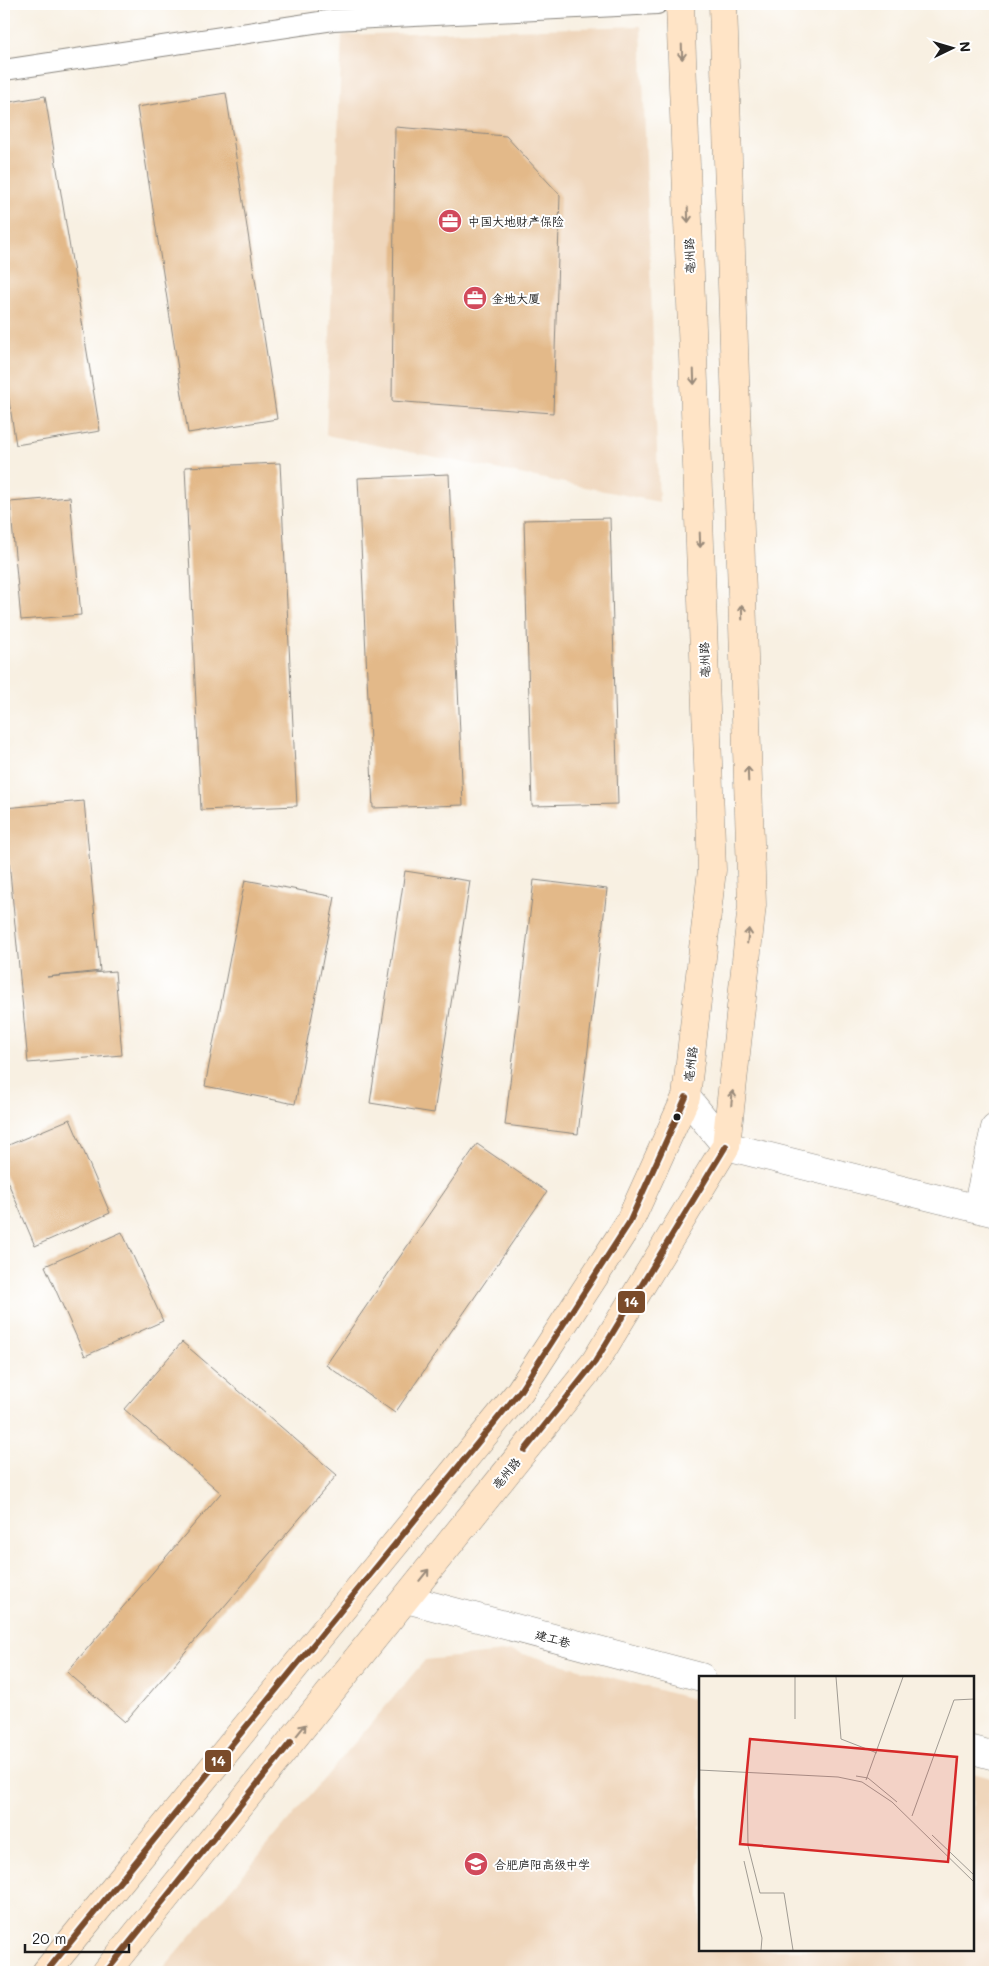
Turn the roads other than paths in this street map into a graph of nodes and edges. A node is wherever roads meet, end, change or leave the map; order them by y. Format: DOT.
graph roads {
  1 [pos="657,4"];
  2 [pos="680,4"];
  3 [pos="723,4"];
  4 [pos="4,70"];
  5 [pos="686,1097"];
  6 [pos="995,1128"];
  7 [pos="726,1146"];
  8 [pos="986,1211"];
  9 [pos="406,1599"];
  10 [pos="699,1676"];
  11 [pos="974,1750"];
  12 [pos="995,1756"];
  13 [pos="46,1972"];
  14 [pos="106,1972"];
  1 -- 4 [label="lane"];
  2 -- 5 [label="main road, 亳州路, one-way"];
  7 -- 3 [label="main road, 亳州路, one-way"];
  5 -- 7 [label="street"];
  5 -- 13 [label="main road, 亳州路"];
  6 -- 8 [label="street"];
  7 -- 8 [label="street"];
  9 -- 7 [label="main road, 亳州路, one-way"];
  9 -- 10 [label="street, 建工巷"];
  14 -- 9 [label="main road, 亳州路, one-way"];
  11 -- 12 [label="street"];
}
